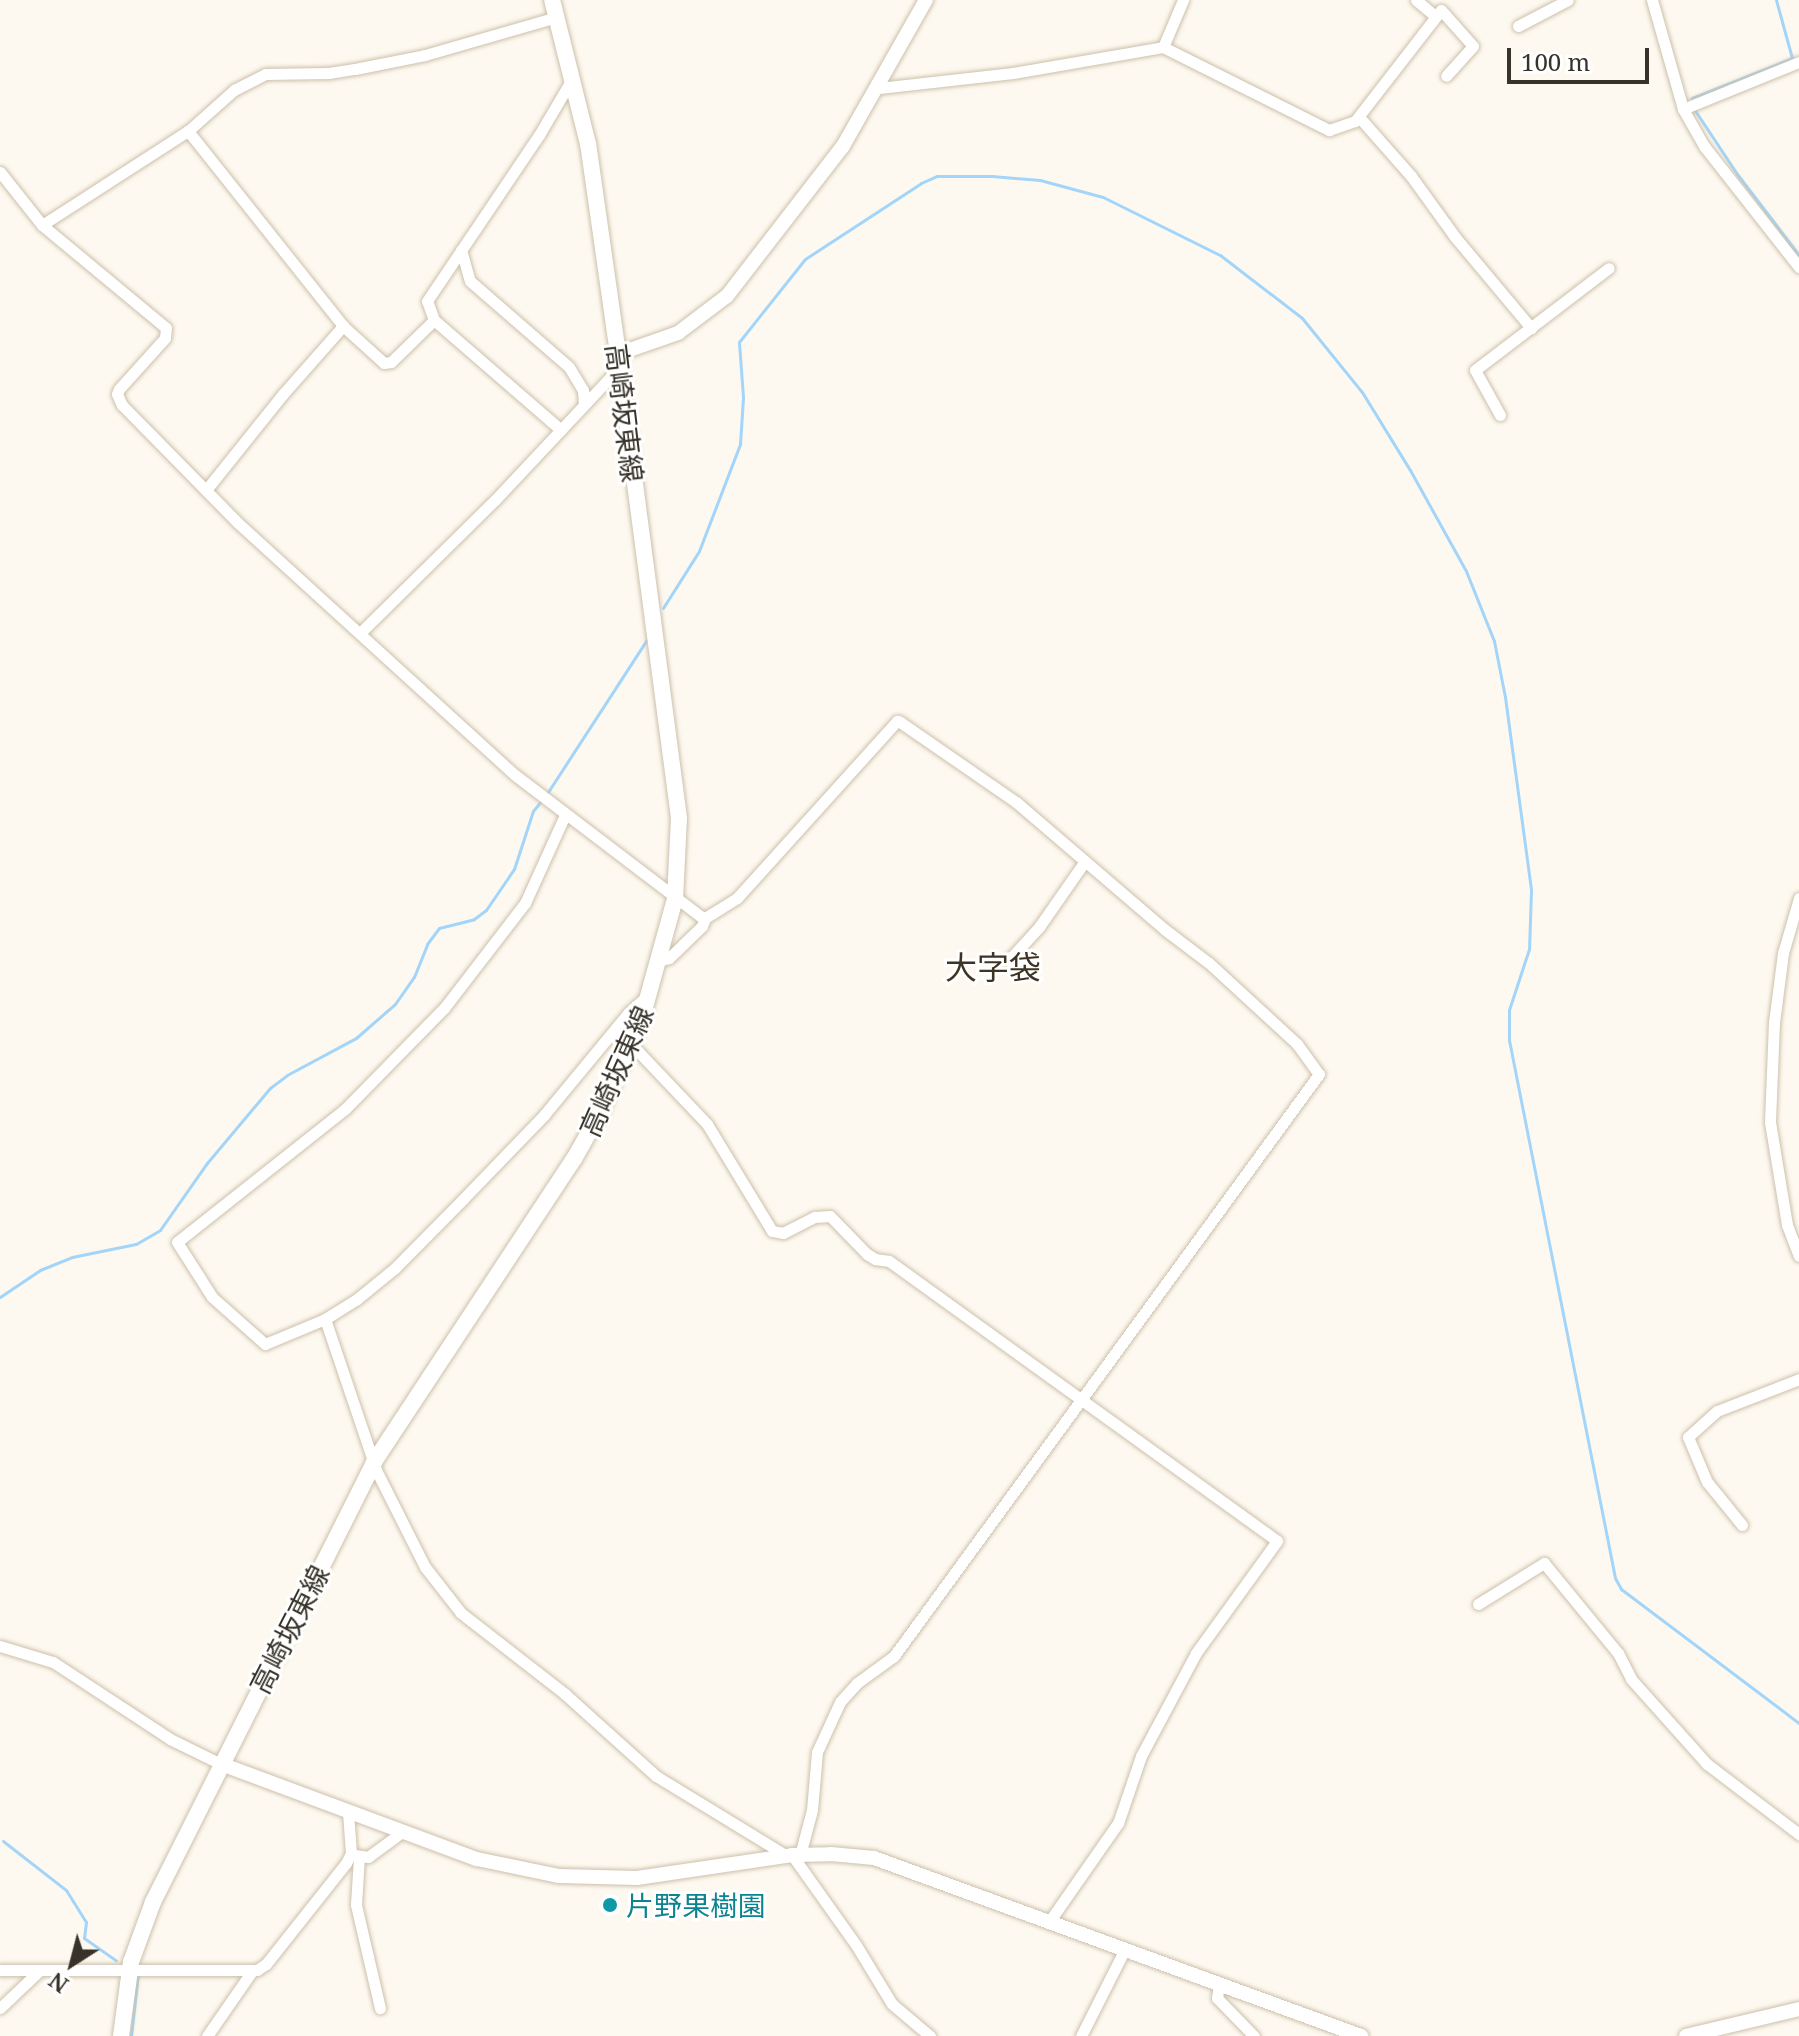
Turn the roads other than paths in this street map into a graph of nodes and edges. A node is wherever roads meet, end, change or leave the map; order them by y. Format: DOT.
graph roads {
  1 [pos="552,0"];
  2 [pos="926,0"];
  3 [pos="1183,0"];
  4 [pos="1416,0"];
  5 [pos="1568,0"];
  6 [pos="1652,0"];
  7 [pos="1435,16"];
  8 [pos="557,17"];
  9 [pos="1518,26"];
  10 [pos="1163,47"];
  11 [pos="1799,62"];
  12 [pos="1446,76"];
  13 [pos="572,79"];
  14 [pos="879,88"];
  15 [pos="1683,109"];
  16 [pos="1359,117"];
  17 [pos="188,131"];
  18 [pos="0,172"];
  19 [pos="42,225"];
  20 [pos="461,250"];
  21 [pos="1799,267"];
  22 [pos="1609,268"];
  23 [pos="434,320"];
  24 [pos="343,326"];
  25 [pos="1531,328"];
  26 [pos="619,361"];
  27 [pos="584,404"];
  28 [pos="1500,415"];
  29 [pos="561,430"];
  30 [pos="206,490"];
  31 [pos="361,632"];
  32 [pos="565,815"];
  33 [pos="1085,861"];
  34 [pos="1799,898"];
  35 [pos="675,899"];
  36 [pos="705,918"];
  37 [pos="661,960"];
  38 [pos="1009,960"];
  39 [pos="651,993"];
  40 [pos="632,1045"];
  41 [pos="1799,1256"];
  42 [pos="325,1319"];
  43 [pos="1799,1379"];
  44 [pos="1082,1399"];
  45 [pos="374,1462"];
  46 [pos="1742,1525"];
  47 [pos="1478,1604"];
  48 [pos="0,1646"];
  49 [pos="221,1764"];
  50 [pos="348,1812"];
  51 [pos="402,1832"];
  52 [pos="1799,1834"];
  53 [pos="355,1855"];
  54 [pos="793,1855"];
  55 [pos="1049,1922"];
  56 [pos="1124,1951"];
  57 [pos="0,1970"];
  58 [pos="39,1971"];
  59 [pos="129,1971"];
  60 [pos="252,1971"];
  61 [pos="1219,1984"];
  62 [pos="0,2008"];
  63 [pos="380,2008"];
  64 [pos="1799,2009"];
  65 [pos="121,2036"];
  66 [pos="207,2036"];
  67 [pos="930,2036"];
  68 [pos="1081,2036"];
  69 [pos="1254,2036"];
  70 [pos="1361,2036"];
  71 [pos="1686,2036"];
  1 -- 8 [label="main road, 高崎坂東線"];
  2 -- 14 [label="street"];
  3 -- 10 [label="street"];
  4 -- 7 [label="street"];
  5 -- 9 [label="street"];
  6 -- 15 [label="street"];
  7 -- 12 [label="street"];
  7 -- 16 [label="street"];
  8 -- 13 [label="main road, 高崎坂東線"];
  8 -- 17 [label="street"];
  10 -- 14 [label="street"];
  10 -- 16 [label="street"];
  11 -- 15 [label="street"];
  13 -- 20 [label="street"];
  13 -- 26 [label="main road, 高崎坂東線"];
  14 -- 26 [label="street"];
  15 -- 21 [label="street"];
  16 -- 25 [label="street"];
  17 -- 19 [label="street"];
  17 -- 24 [label="street"];
  18 -- 19 [label="street"];
  19 -- 30 [label="street"];
  20 -- 23 [label="street"];
  20 -- 27 [label="street"];
  22 -- 25 [label="street"];
  23 -- 24 [label="street"];
  23 -- 29 [label="street"];
  24 -- 30 [label="street"];
  25 -- 28 [label="street"];
  26 -- 27 [label="street"];
  26 -- 35 [label="main road, 高崎坂東線"];
  27 -- 29 [label="street"];
  29 -- 31 [label="street"];
  30 -- 31 [label="street"];
  31 -- 32 [label="street"];
  32 -- 35 [label="street"];
  32 -- 42 [label="street"];
  33 -- 36 [label="street"];
  33 -- 38 [label="street"];
  33 -- 44 [label="street"];
  34 -- 41 [label="street"];
  35 -- 36 [label="street"];
  35 -- 37 [label="main road, 高崎坂東線"];
  36 -- 37 [label="street"];
  37 -- 39 [label="main road, 高崎坂東線"];
  39 -- 40 [label="main road, 高崎坂東線"];
  39 -- 42 [label="street"];
  40 -- 44 [label="street"];
  40 -- 45 [label="main road, 高崎坂東線"];
  42 -- 45 [label="street"];
  43 -- 46 [label="street"];
  44 -- 54 [label="street"];
  44 -- 55 [label="street"];
  45 -- 49 [label="main road, 高崎坂東線"];
  45 -- 54 [label="street"];
  47 -- 52 [label="street"];
  48 -- 49 [label="street"];
  49 -- 50 [label="street"];
  49 -- 59 [label="main road, 高崎坂東線"];
  50 -- 51 [label="street"];
  50 -- 53 [label="street"];
  51 -- 53 [label="street"];
  51 -- 54 [label="street"];
  53 -- 60 [label="street"];
  53 -- 63 [label="street"];
  54 -- 55 [label="street"];
  54 -- 67 [label="street"];
  55 -- 56 [label="street"];
  56 -- 61 [label="street"];
  56 -- 68 [label="street"];
  57 -- 58 [label="street"];
  58 -- 59 [label="street"];
  58 -- 62 [label="street"];
  59 -- 60 [label="street"];
  59 -- 65 [label="main road, 高崎坂東線"];
  60 -- 66 [label="street"];
  61 -- 69 [label="street"];
  61 -- 70 [label="street"];
  64 -- 71 [label="street"];
}
